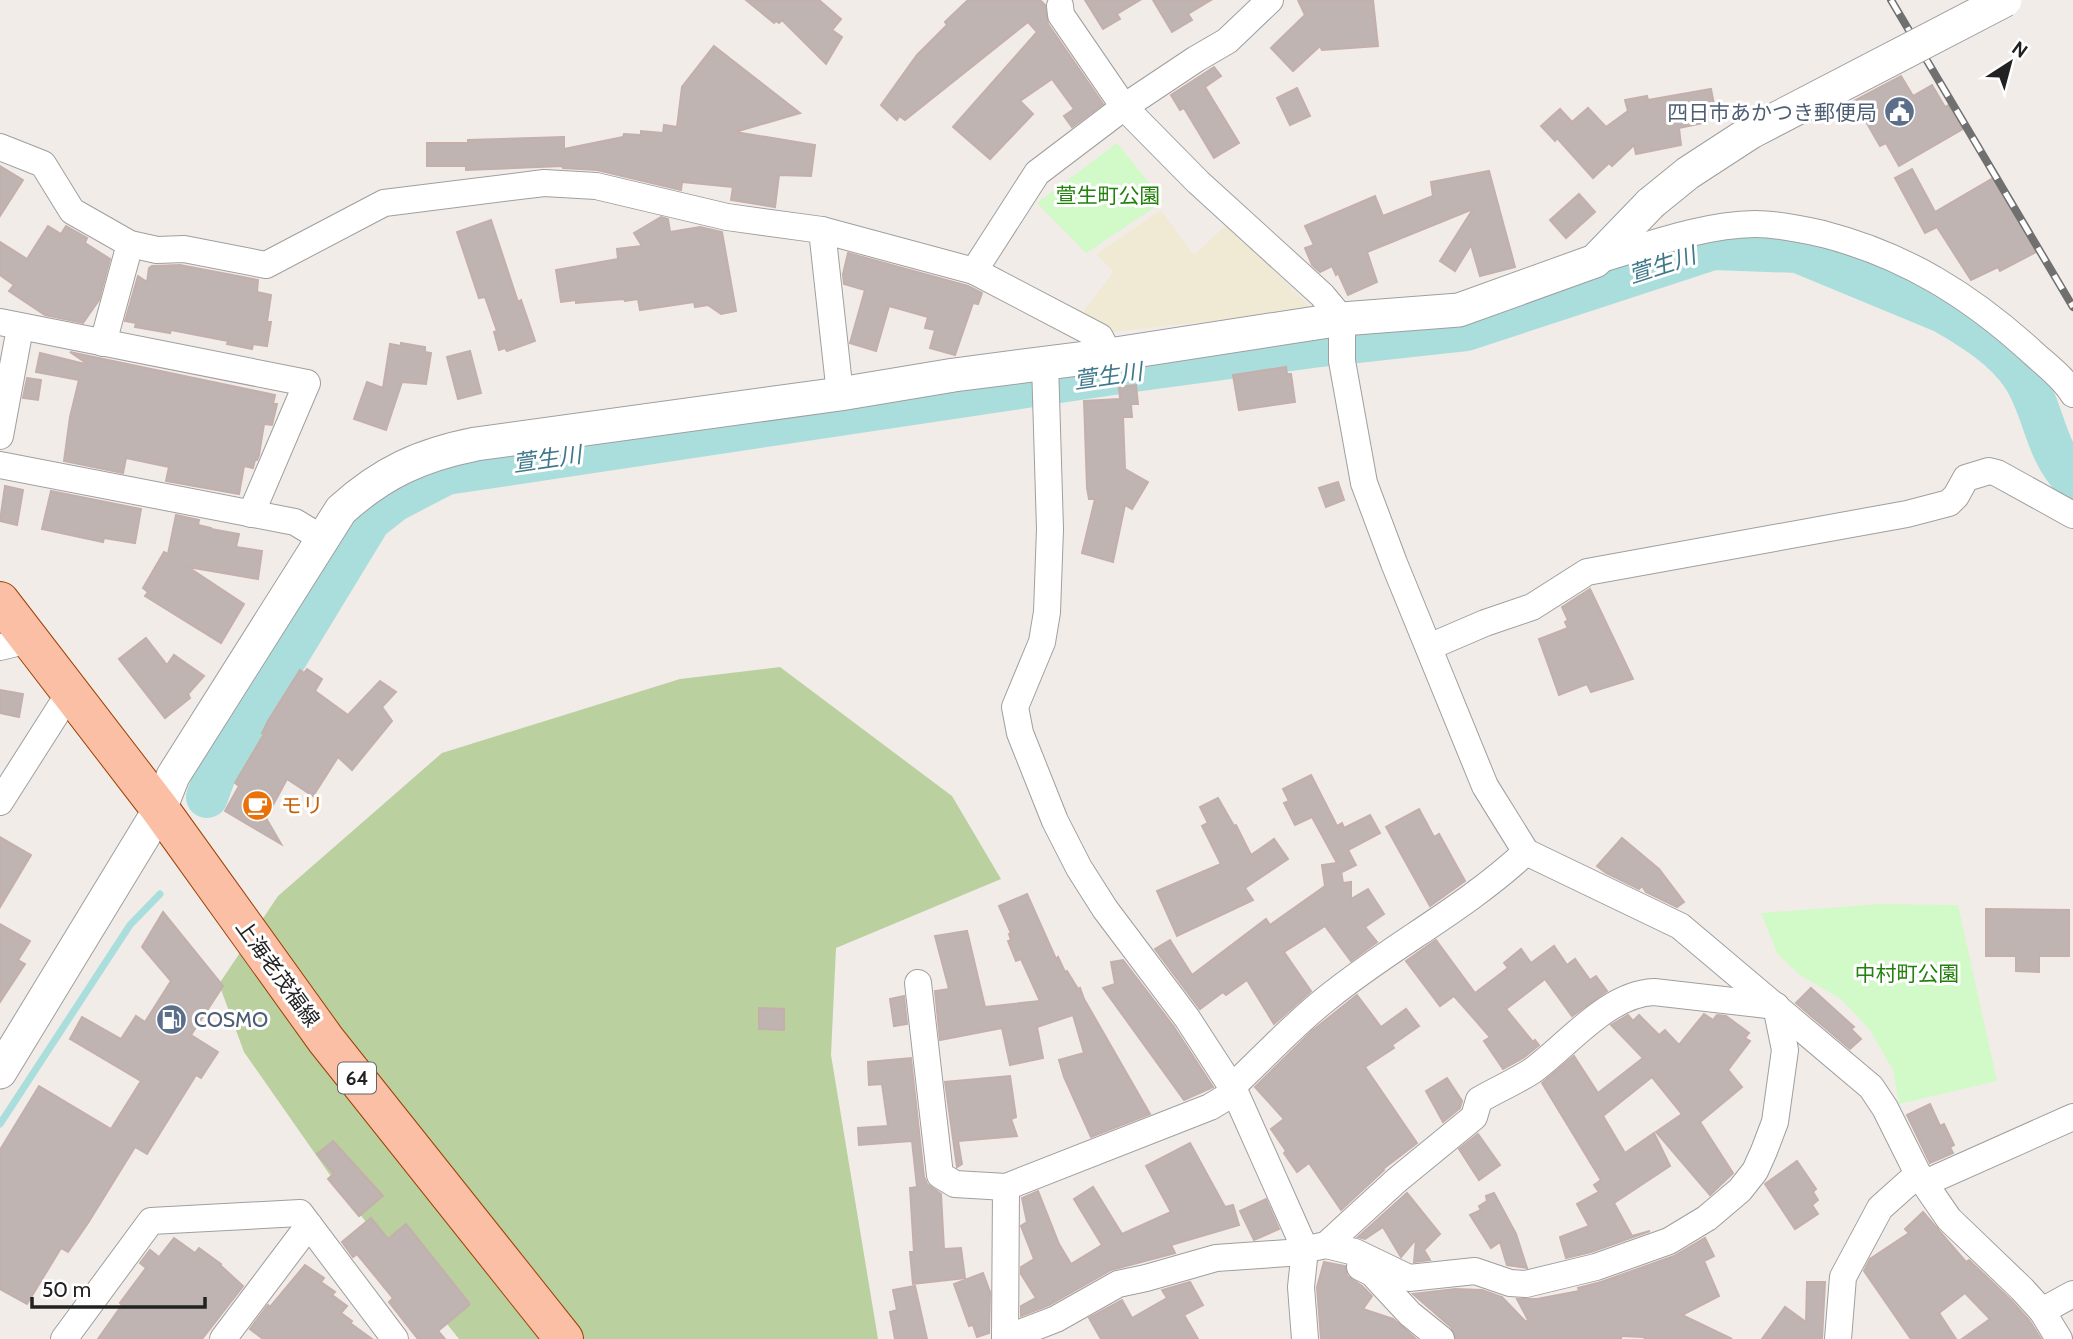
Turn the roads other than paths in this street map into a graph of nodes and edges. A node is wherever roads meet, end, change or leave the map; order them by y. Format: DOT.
graph roads {
  1 [pos="1270,0"];
  2 [pos="2005,0"];
  3 [pos="1060,6"];
  4 [pos="1124,107"];
  5 [pos="0,147"];
  6 [pos="822,230"];
  7 [pos="130,243"];
  8 [pos="1595,261"];
  9 [pos="974,271"];
  10 [pos="10,325"];
  11 [pos="1341,326"];
  12 [pos="103,343"];
  13 [pos="1109,355"];
  14 [pos="1046,381"];
  15 [pos="840,394"];
  16 [pos="2073,394"];
  17 [pos="0,436"];
  18 [pos="0,465"];
  19 [pos="251,514"];
  20 [pos="2073,515"];
  21 [pos="323,538"];
  22 [pos="0,601"];
  23 [pos="15,643"];
  24 [pos="1429,647"];
  25 [pos="70,692"];
  26 [pos="0,802"];
  27 [pos="160,809"];
  28 [pos="1525,852"];
  29 [pos="918,983"];
  30 [pos="1776,1006"];
  31 [pos="1785,1050"];
  32 [pos="1838,1061"];
  33 [pos="0,1072"];
  34 [pos="1234,1090"];
  35 [pos="2073,1117"];
  36 [pos="1922,1178"];
  37 [pos="1006,1187"];
  38 [pos="309,1225"];
  39 [pos="1316,1247"];
  40 [pos="2073,1294"];
  41 [pos="2042,1311"];
  42 [pos="391,1337"];
  43 [pos="64,1339"];
  44 [pos="223,1339"];
  45 [pos="564,1339"];
  46 [pos="1006,1339"];
  47 [pos="1305,1339"];
  48 [pos="1441,1339"];
  49 [pos="1838,1339"];
  50 [pos="2059,1339"];
  1 -- 4 [label="street"];
  2 -- 8 [label="street, bridge"];
  3 -- 4 [label="street"];
  4 -- 9 [label="street"];
  4 -- 11 [label="street"];
  5 -- 7 [label="street"];
  6 -- 7 [label="street"];
  6 -- 9 [label="street"];
  6 -- 15 [label="street"];
  7 -- 12 [label="street"];
  8 -- 11 [label="street"];
  8 -- 16 [label="street"];
  9 -- 13 [label="street"];
  10 -- 12 [label="street"];
  10 -- 17 [label="street"];
  11 -- 13 [label="street"];
  11 -- 24 [label="street"];
  12 -- 19 [label="street"];
  13 -- 14 [label="street"];
  14 -- 15 [label="street"];
  14 -- 34 [label="street"];
  15 -- 21 [label="street"];
  18 -- 19 [label="street"];
  19 -- 21 [label="street"];
  20 -- 24 [label="street"];
  21 -- 27 [label="street"];
  22 -- 23 [label="main road, 上海老茂福線 / 64"];
  23 -- 25 [label="main road, 上海老茂福線 / 64"];
  24 -- 28 [label="street"];
  25 -- 26 [label="street"];
  25 -- 27 [label="main road, 上海老茂福線 / 64"];
  27 -- 33 [label="street"];
  27 -- 45 [label="main road, 上海老茂福線 / 64"];
  28 -- 30 [label="street"];
  28 -- 34 [label="street"];
  29 -- 37 [label="street"];
  30 -- 31 [label="street"];
  30 -- 32 [label="street"];
  30 -- 39 [label="street"];
  31 -- 32 [label="street"];
  31 -- 39 [label="street"];
  32 -- 36 [label="street"];
  34 -- 37 [label="street"];
  34 -- 39 [label="street"];
  35 -- 36 [label="street"];
  36 -- 41 [label="street"];
  36 -- 49 [label="street"];
  37 -- 46 [label="street"];
  38 -- 42 [label="street"];
  38 -- 43 [label="street"];
  38 -- 44 [label="street"];
  39 -- 46 [label="street"];
  39 -- 47 [label="street"];
  39 -- 48 [label="street"];
  40 -- 41 [label="street"];
  41 -- 50 [label="street"];
}
